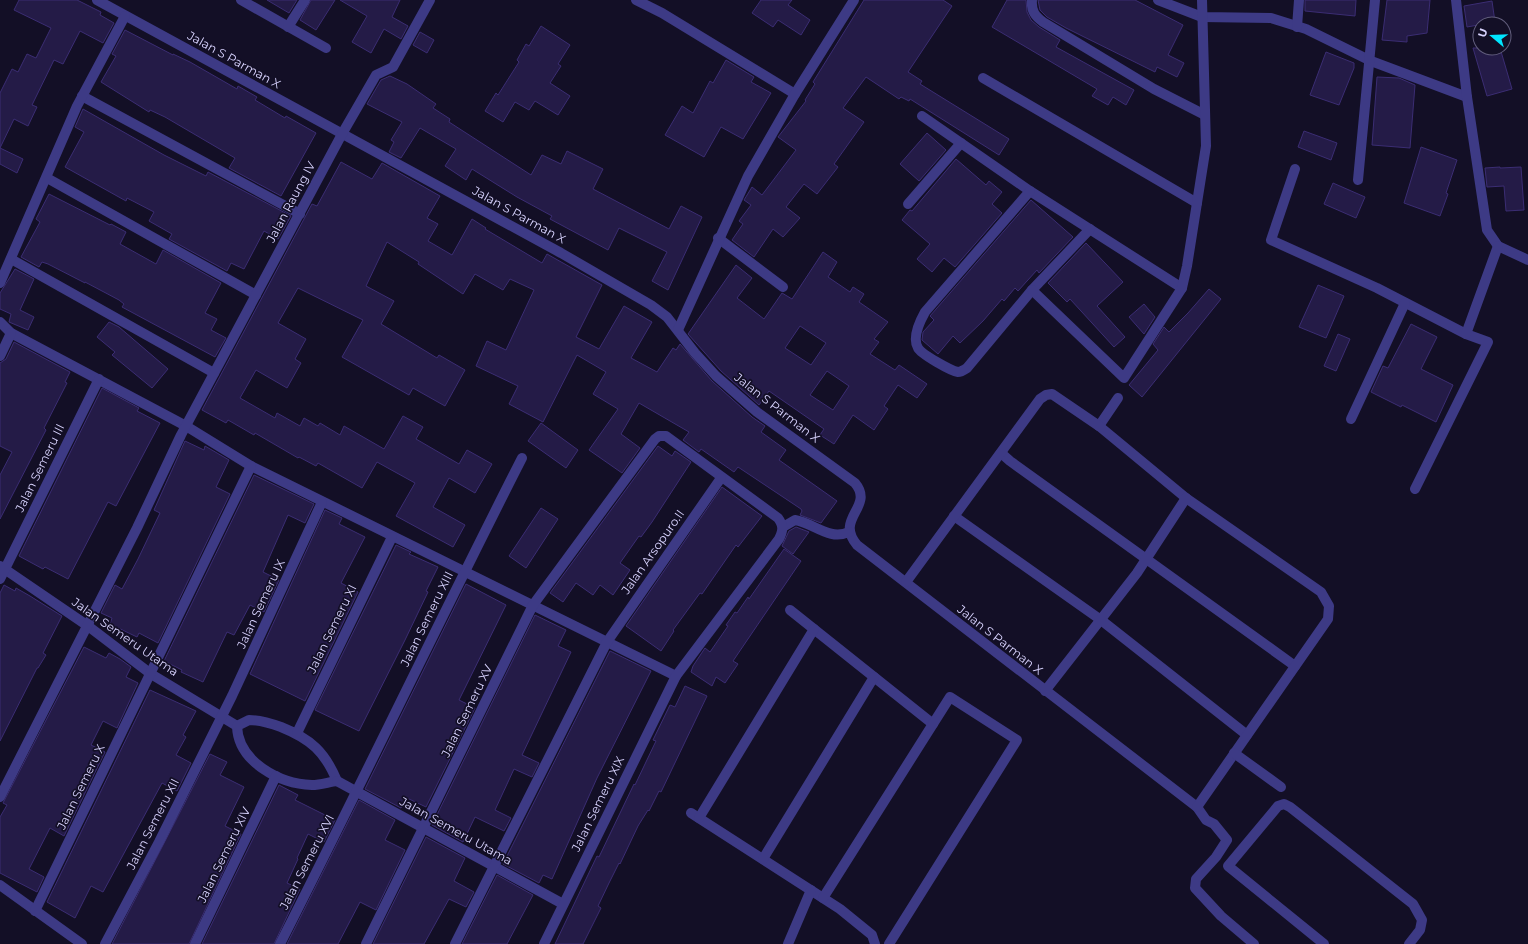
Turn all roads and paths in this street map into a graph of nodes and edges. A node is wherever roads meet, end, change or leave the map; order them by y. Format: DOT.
graph roads {
  1 [pos="97,0"];
  2 [pos="241,0"];
  3 [pos="305,0"];
  4 [pos="430,0"];
  5 [pos="636,0"];
  6 [pos="854,0"];
  7 [pos="1032,0"];
  8 [pos="1158,0"];
  9 [pos="1202,0"];
  10 [pos="1299,0"];
  11 [pos="1375,0"];
  12 [pos="1456,0"];
  13 [pos="125,16"];
  14 [pos="1202,16"];
  15 [pos="288,27"];
  16 [pos="1297,27"];
  17 [pos="326,48"];
  18 [pos="1371,61"];
  19 [pos="983,78"];
  20 [pos="795,94"];
  21 [pos="82,96"];
  22 [pos="1467,97"];
  23 [pos="1205,115"];
  24 [pos="922,116"];
  25 [pos="342,134"];
  26 [pos="961,143"];
  27 [pos="1295,169"];
  28 [pos="47,178"];
  29 [pos="1358,180"];
  30 [pos="1030,191"];
  31 [pos="1197,203"];
  32 [pos="908,204"];
  33 [pos="300,214"];
  34 [pos="1090,229"];
  35 [pos="718,238"];
  36 [pos="1498,246"];
  37 [pos="11,259"];
  38 [pos="1528,260"];
  39 [pos="0,283"];
  40 [pos="783,287"];
  41 [pos="1182,288"];
  42 [pos="1032,290"];
  43 [pos="256,295"];
  44 [pos="1405,303"];
  45 [pos="0,322"];
  46 [pos="678,330"];
  47 [pos="11,333"];
  48 [pos="1466,334"];
  49 [pos="0,356"];
  50 [pos="214,373"];
  51 [pos="99,379"];
  52 [pos="1118,398"];
  53 [pos="1351,420"];
  54 [pos="186,426"];
  55 [pos="1099,426"];
  56 [pos="1001,453"];
  57 [pos="522,458"];
  58 [pos="251,466"];
  59 [pos="721,478"];
  60 [pos="1416,489"];
  61 [pos="1186,498"];
  62 [pos="322,502"];
  63 [pos="954,516"];
  64 [pos="783,527"];
  65 [pos="849,532"];
  66 [pos="392,537"];
  67 [pos="1147,560"];
  68 [pos="1,572"];
  69 [pos="464,572"];
  70 [pos="906,582"];
  71 [pos="533,605"];
  72 [pos="790,610"];
  73 [pos="1101,620"];
  74 [pos="88,626"];
  75 [pos="814,629"];
  76 [pos="607,642"];
  77 [pos="1295,666"];
  78 [pos="151,674"];
  79 [pos="676,676"];
  80 [pos="874,677"];
  81 [pos="1045,691"];
  82 [pos="222,716"];
  83 [pos="933,724"];
  84 [pos="237,726"];
  85 [pos="297,733"];
  86 [pos="1247,735"];
  87 [pos="1234,753"];
  88 [pos="276,776"];
  89 [pos="336,781"];
  90 [pos="1281,787"];
  91 [pos="357,792"];
  92 [pos="0,797"];
  93 [pos="1196,807"];
  94 [pos="424,829"];
  95 [pos="763,859"];
  96 [pos="494,867"];
  97 [pos="0,885"];
  98 [pos="811,890"];
  99 [pos="823,898"];
  100 [pos="563,904"];
  101 [pos="35,911"];
  102 [pos="82,944"];
  103 [pos="105,944"];
  104 [pos="195,944"];
  105 [pos="280,944"];
  106 [pos="366,944"];
  107 [pos="455,944"];
  108 [pos="544,944"];
  109 [pos="788,944"];
  110 [pos="876,944"];
  111 [pos="889,944"];
  112 [pos="1254,944"];
  113 [pos="1324,944"];
  114 [pos="1409,944"];
  1 -- 13 [label="street, Jalan S Parman X"];
  2 -- 15 [label="street"];
  3 -- 15 [label="street"];
  4 -- 25 [label="street, Jalan Raung IV"];
  5 -- 20 [label="street"];
  6 -- 20 [label="street"];
  7 -- 23 [label="street"];
  8 -- 14 [label="street"];
  9 -- 14 [label="street"];
  10 -- 16 [label="street"];
  11 -- 18 [label="street"];
  12 -- 22 [label="street"];
  13 -- 21 [label="street"];
  13 -- 25 [label="street, Jalan S Parman X"];
  14 -- 16 [label="street"];
  14 -- 23 [label="street"];
  15 -- 17 [label="street"];
  16 -- 18 [label="street"];
  18 -- 22 [label="street"];
  18 -- 29 [label="street"];
  19 -- 31 [label="street"];
  20 -- 35 [label="street"];
  21 -- 28 [label="street"];
  21 -- 33 [label="street"];
  22 -- 36 [label="street"];
  23 -- 31 [label="street"];
  24 -- 26 [label="street"];
  25 -- 33 [label="street, Jalan Raung IV"];
  25 -- 46 [label="street, Jalan S Parman X"];
  26 -- 30 [label="street"];
  26 -- 32 [label="street"];
  27 -- 44 [label="street"];
  28 -- 37 [label="street"];
  28 -- 43 [label="street"];
  30 -- 34 [label="street"];
  30 -- 42 [label="street"];
  31 -- 41 [label="street"];
  33 -- 43 [label="street, Jalan Raung IV"];
  34 -- 41 [label="street"];
  34 -- 42 [label="street"];
  35 -- 40 [label="street"];
  35 -- 46 [label="street"];
  36 -- 38 [label="street"];
  36 -- 48 [label="street"];
  37 -- 39 [label="street"];
  37 -- 50 [label="street"];
  41 -- 42 [label="street"];
  43 -- 50 [label="street, Jalan Raung IV"];
  44 -- 48 [label="street"];
  44 -- 53 [label="street"];
  45 -- 47 [label="street"];
  46 -- 65 [label="street, Jalan S Parman X"];
  47 -- 49 [label="street"];
  47 -- 51 [label="street"];
  48 -- 60 [label="street"];
  50 -- 54 [label="street, Jalan Raung IV"];
  51 -- 54 [label="street"];
  51 -- 68 [label="street, Jalan Semeru III"];
  52 -- 55 [label="street"];
  54 -- 58 [label="street"];
  54 -- 74 [label="street, Jalan Raung IV"];
  55 -- 56 [label="street"];
  55 -- 61 [label="street"];
  56 -- 63 [label="street"];
  56 -- 67 [label="street"];
  57 -- 69 [label="street, Jalan Semeru XIII"];
  58 -- 62 [label="street"];
  58 -- 78 [label="street, Jalan Semeru X"];
  59 -- 64 [label="street"];
  59 -- 71 [label="street, Jalan Semeru XV"];
  59 -- 76 [label="street, Jalan Arsopuro.II"];
  61 -- 67 [label="street"];
  61 -- 77 [label="street"];
  62 -- 66 [label="street"];
  62 -- 82 [label="street, Jalan Semeru IX"];
  63 -- 70 [label="street"];
  63 -- 73 [label="street"];
  64 -- 65 [label="street"];
  64 -- 79 [label="street, Jalan Semeru XIX"];
  65 -- 70 [label="street, Jalan S Parman X"];
  66 -- 69 [label="street"];
  66 -- 85 [label="street, Jalan Semeru XI"];
  67 -- 73 [label="street"];
  67 -- 77 [label="street"];
  68 -- 74 [label="street, Jalan Semeru Utama"];
  69 -- 71 [label="street"];
  69 -- 91 [label="street, Jalan Semeru XIII"];
  70 -- 81 [label="street, Jalan S Parman X"];
  71 -- 76 [label="street"];
  71 -- 94 [label="street, Jalan Semeru XV"];
  72 -- 75 [label="street"];
  73 -- 81 [label="street"];
  73 -- 86 [label="street"];
  74 -- 78 [label="street, Jalan Semeru Utama"];
  74 -- 92 [label="street, Jalan Raung IV"];
  75 -- 80 [label="street"];
  75 -- 95 [label="street"];
  76 -- 79 [label="street"];
  76 -- 96 [label="street, Jalan Arsopuro.II"];
  77 -- 86 [label="street"];
  78 -- 82 [label="street, Jalan Semeru Utama"];
  78 -- 101 [label="street, Jalan Semeru X"];
  79 -- 100 [label="street, Jalan Semeru XIX"];
  80 -- 83 [label="street"];
  80 -- 95 [label="street"];
  81 -- 93 [label="street, Jalan S Parman X"];
  82 -- 84 [label="street, Jalan Semeru Utama"];
  82 -- 103 [label="street, Jalan Semeru XII"];
  83 -- 99 [label="street"];
  83 -- 111 [label="street"];
  84 -- 85 [label="street"];
  84 -- 88 [label="street"];
  85 -- 89 [label="street"];
  86 -- 87 [label="street"];
  87 -- 90 [label="street"];
  87 -- 93 [label="street"];
  88 -- 89 [label="street"];
  88 -- 104 [label="street, Jalan Semeru XIV"];
  89 -- 91 [label="street, Jalan Semeru Utama"];
  91 -- 94 [label="street, Jalan Semeru Utama"];
  91 -- 105 [label="street, Jalan Semeru XVI"];
  93 -- 112 [label="street, Jalan S Parman X"];
  94 -- 96 [label="street, Jalan Semeru Utama"];
  94 -- 106 [label="street, Jalan Semeru XV"];
  95 -- 98 [label="street"];
  96 -- 100 [label="street, Jalan Semeru Utama"];
  96 -- 107 [label="street, Jalan Arsopuro.II"];
  97 -- 101 [label="street"];
  98 -- 99 [label="street"];
  98 -- 109 [label="street"];
  99 -- 110 [label="street"];
  100 -- 108 [label="street, Jalan Semeru XIX"];
  101 -- 102 [label="street"];
  113 -- 114 [label="street"];
}
